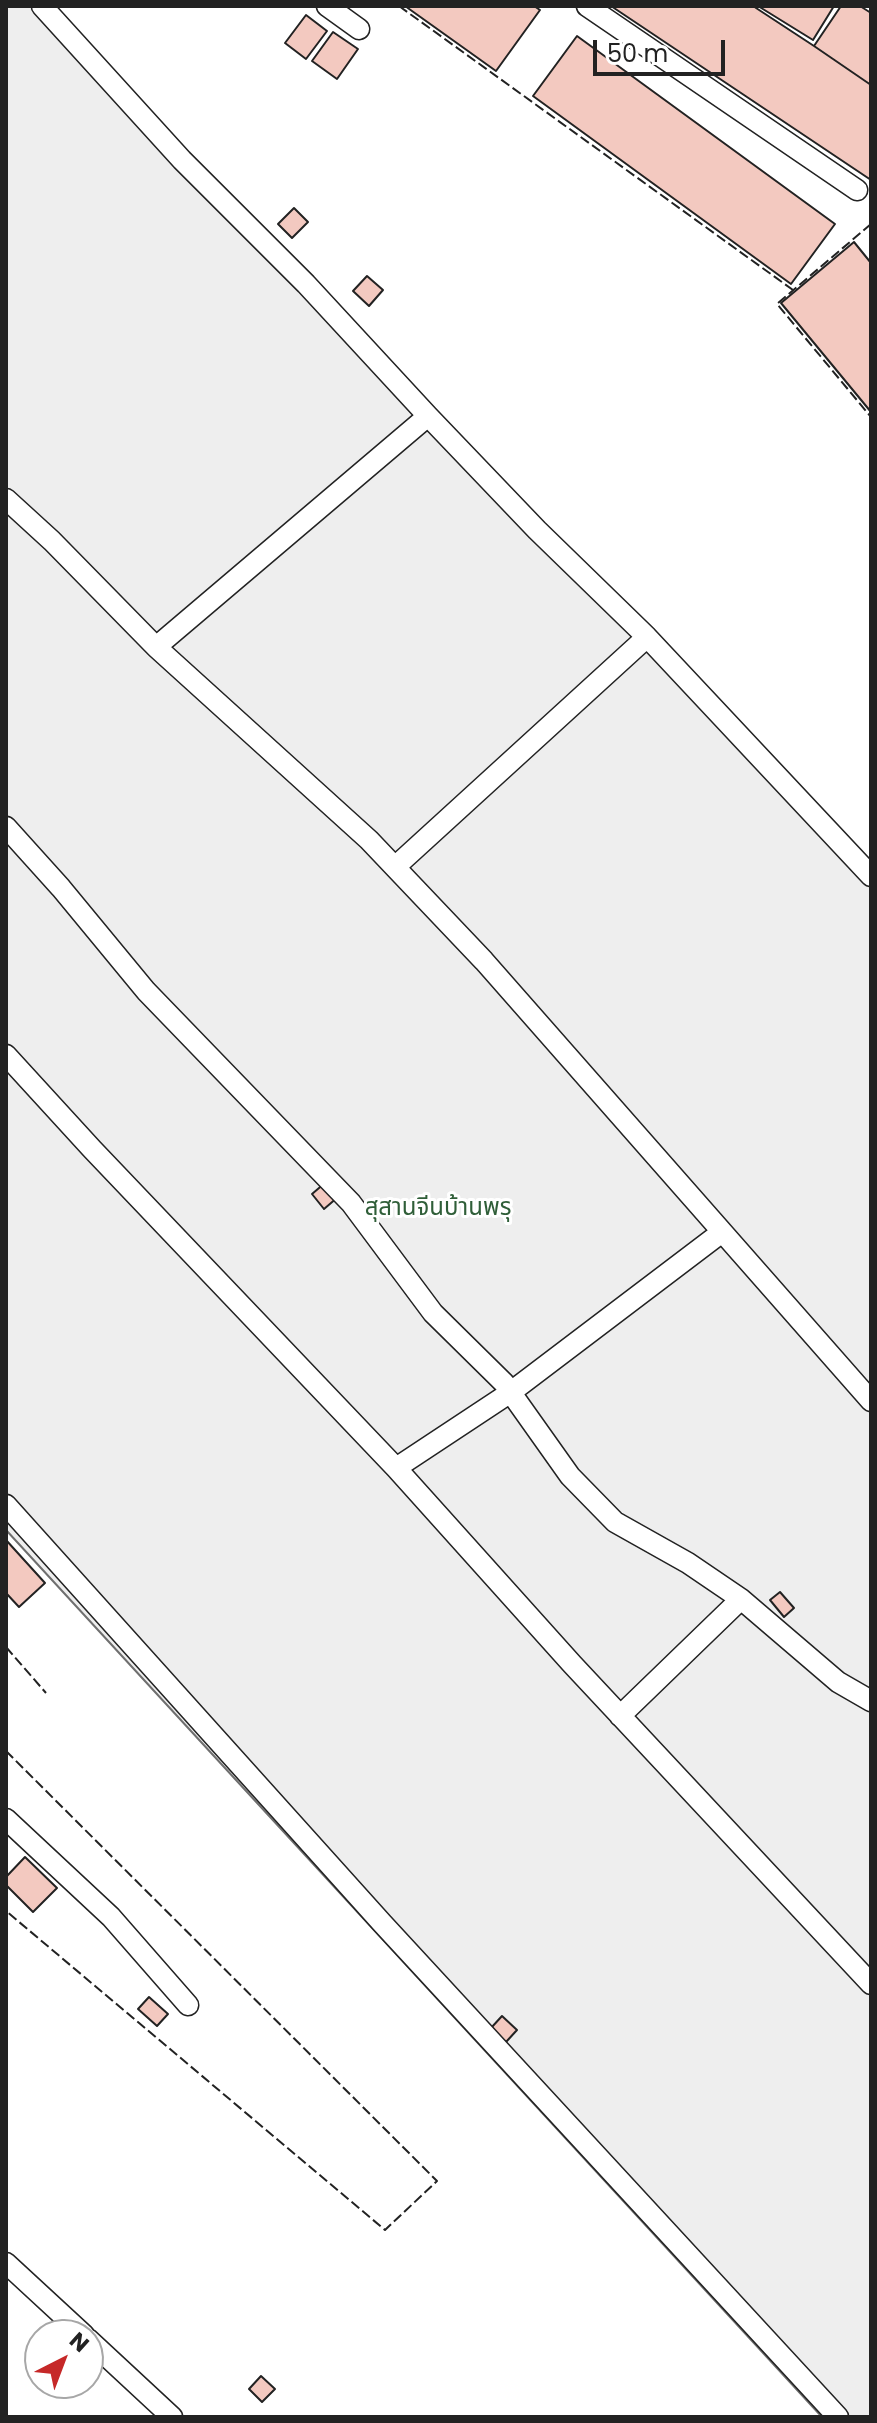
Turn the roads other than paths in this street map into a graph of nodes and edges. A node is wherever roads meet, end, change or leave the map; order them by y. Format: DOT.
graph roads {
  1 [pos="42,6"];
  2 [pos="327,6"];
  3 [pos="587,6"];
  4 [pos="359,29"];
  5 [pos="857,190"];
  6 [pos="428,416"];
  7 [pos="6,499"];
  8 [pos="647,637"];
  9 [pos="156,647"];
  10 [pos="6,827"];
  11 [pos="395,867"];
  12 [pos="871,876"];
  13 [pos="6,1055"];
  14 [pos="722,1232"];
  15 [pos="511,1392"];
  16 [pos="871,1401"];
  17 [pos="396,1468"];
  18 [pos="6,1505"];
  19 [pos="741,1599"];
  20 [pos="871,1701"];
  21 [pos="620,1716"];
  22 [pos="6,1819"];
  23 [pos="871,1984"];
  24 [pos="188,2005"];
  25 [pos="6,2263"];
  26 [pos="67,2319"];
  27 [pos="104,2354"];
  28 [pos="172,2417"];
  29 [pos="838,2417"];
  1 -- 6 [label="street"];
  2 -- 4 [label="street"];
  3 -- 5 [label="street"];
  6 -- 8 [label="street"];
  6 -- 9 [label="street"];
  7 -- 9 [label="street"];
  8 -- 11 [label="street"];
  8 -- 12 [label="street"];
  9 -- 11 [label="street"];
  10 -- 15 [label="street"];
  11 -- 14 [label="street"];
  13 -- 17 [label="street"];
  14 -- 15 [label="street"];
  14 -- 16 [label="street"];
  15 -- 17 [label="street"];
  15 -- 19 [label="street"];
  17 -- 21 [label="street"];
  18 -- 29 [label="street"];
  19 -- 20 [label="street"];
  19 -- 21 [label="street"];
  21 -- 23 [label="street"];
  22 -- 24 [label="street"];
  25 -- 26 [label="street"];
  27 -- 28 [label="street"];
}
